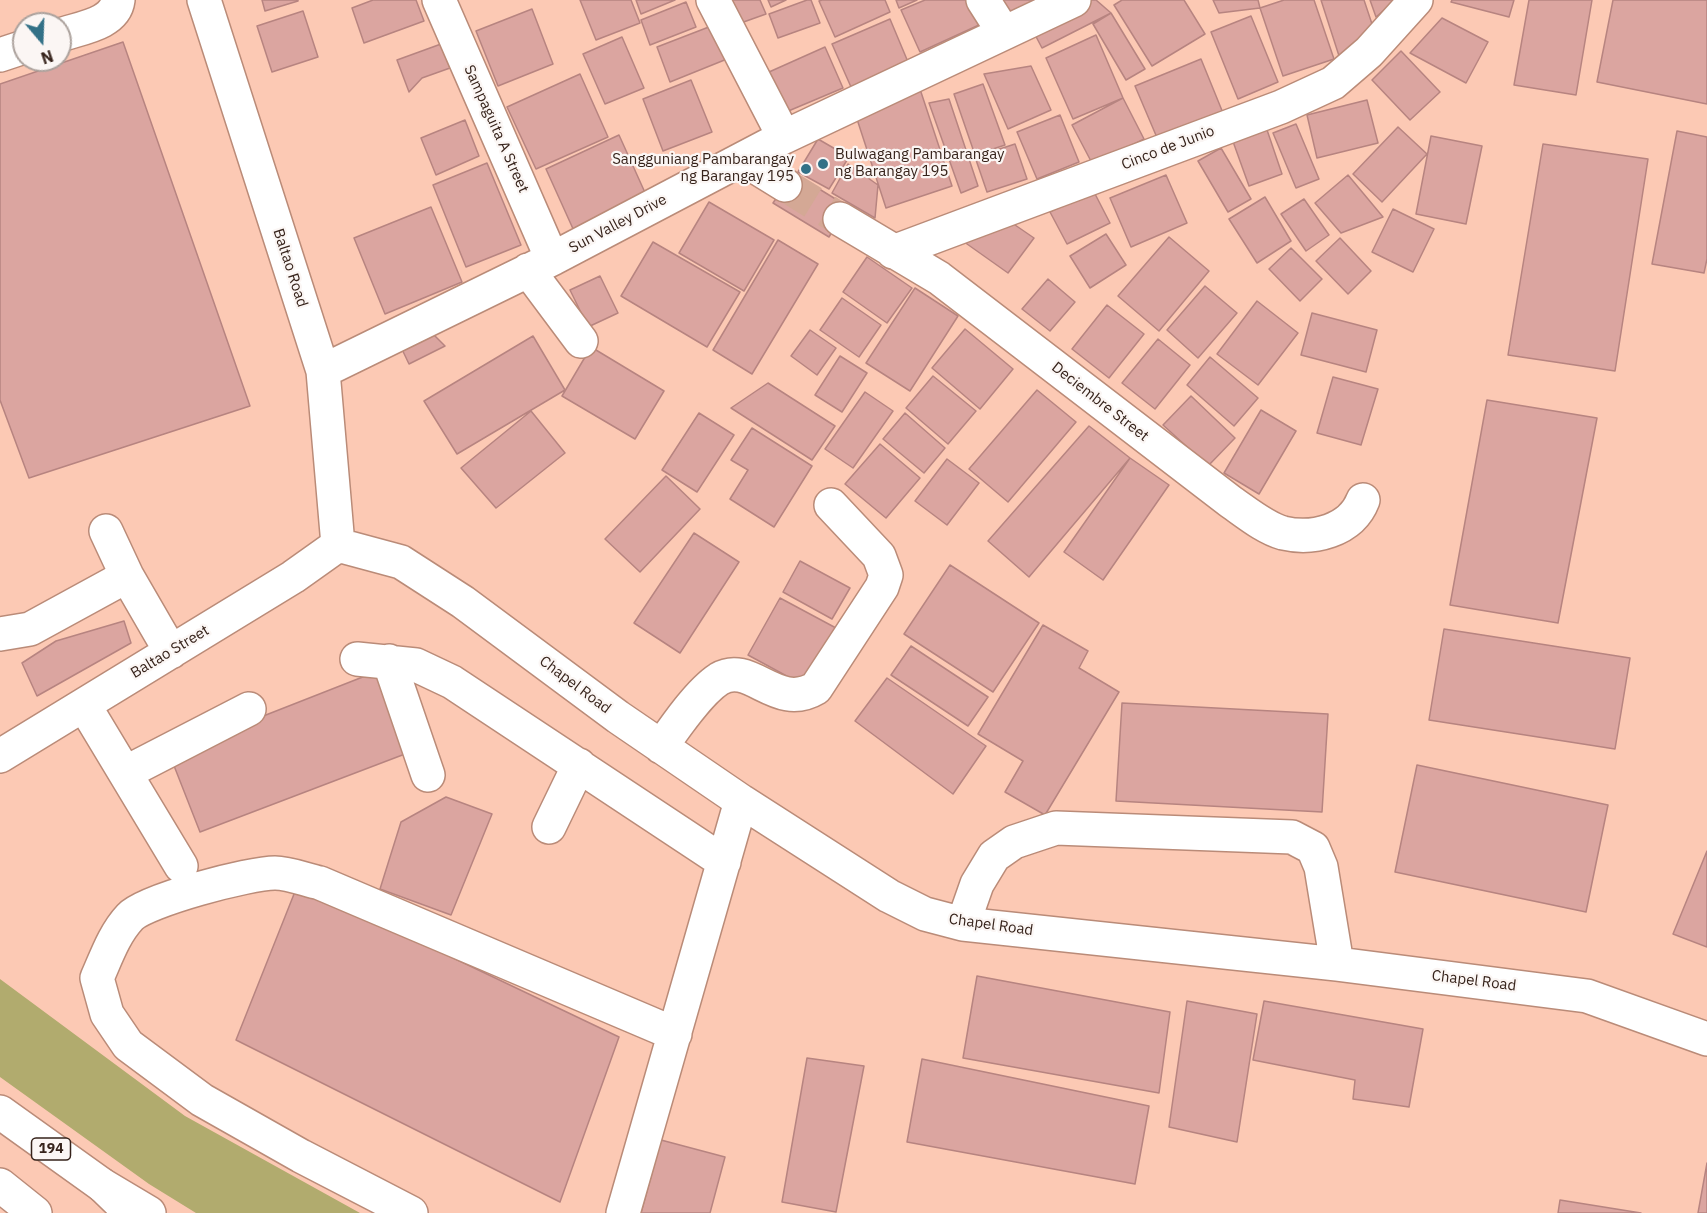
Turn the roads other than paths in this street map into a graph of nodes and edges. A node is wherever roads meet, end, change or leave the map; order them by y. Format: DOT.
graph roads {
  1 [pos="118,0"];
  2 [pos="204,0"];
  3 [pos="440,0"];
  4 [pos="713,0"];
  5 [pos="983,0"];
  6 [pos="1074,0"];
  7 [pos="1416,0"];
  8 [pos="72,31"];
  9 [pos="1004,33"];
  10 [pos="784,137"];
  11 [pos="743,159"];
  12 [pos="785,185"];
  13 [pos="840,219"];
  14 [pos="892,252"];
  15 [pos="540,264"];
  16 [pos="581,340"];
  17 [pos="323,370"];
  18 [pos="1363,500"];
  19 [pos="831,506"];
  20 [pos="106,531"];
  21 [pos="338,545"];
  22 [pos="127,576"];
  23 [pos="0,634"];
  24 [pos="171,652"];
  25 [pos="357,659"];
  26 [pos="389,662"];
  27 [pos="84,705"];
  28 [pos="249,709"];
  29 [pos="661,747"];
  30 [pos="0,756"];
  31 [pos="579,765"];
  32 [pos="125,773"];
  33 [pos="428,775"];
  34 [pos="741,801"];
  35 [pos="549,827"];
  36 [pos="724,862"];
  37 [pos="181,866"];
  38 [pos="963,924"];
  39 [pos="1337,964"];
  40 [pos="675,1034"];
  41 [pos="1707,1039"];
  42 [pos="0,1112"];
  43 [pos="0,1185"];
  44 [pos="102,1185"];
  45 [pos="34,1213"];
  46 [pos="131,1213"];
  47 [pos="149,1213"];
  48 [pos="411,1213"];
  49 [pos="623,1213"];
  1 -- 8 [label="main road"];
  2 -- 17 [label="main road, Baltao Road"];
  3 -- 15 [label="main road, Sampaguita A Street"];
  4 -- 10 [label="main road"];
  5 -- 9 [label="main road"];
  6 -- 9 [label="main road, Sun Valley Drive"];
  7 -- 14 [label="main road, Cinco de Junio"];
  9 -- 10 [label="main road, Sun Valley Drive"];
  10 -- 11 [label="main road, Sun Valley Drive"];
  11 -- 12 [label="main road"];
  11 -- 15 [label="main road, Sun Valley Drive"];
  13 -- 14 [label="main road, Deciembre Street"];
  14 -- 18 [label="main road, Deciembre Street"];
  15 -- 16 [label="main road, Sampaguita A Street"];
  15 -- 17 [label="main road, Sun Valley Drive"];
  17 -- 21 [label="main road, Baltao Road"];
  19 -- 29 [label="main road"];
  20 -- 22 [label="main road"];
  21 -- 24 [label="main road, Baltao Street"];
  21 -- 29 [label="main road, Chapel Road"];
  22 -- 23 [label="main road"];
  22 -- 24 [label="main road"];
  24 -- 27 [label="main road, Baltao Street"];
  25 -- 26 [label="main road"];
  26 -- 31 [label="main road"];
  26 -- 33 [label="main road"];
  27 -- 30 [label="main road, Baltao Street"];
  27 -- 32 [label="main road"];
  28 -- 32 [label="main road"];
  29 -- 34 [label="main road, Chapel Road"];
  31 -- 35 [label="main road"];
  31 -- 36 [label="main road"];
  32 -- 37 [label="main road"];
  34 -- 36 [label="main road"];
  34 -- 38 [label="main road, Chapel Road"];
  36 -- 40 [label="main road"];
  38 -- 39 [label="main road, Chapel Road"];
  38 -- 39 [label="main road"];
  39 -- 41 [label="main road, Chapel Road"];
  40 -- 48 [label="main road"];
  40 -- 49 [label="main road"];
  42 -- 44 [label="main road, 194"];
  43 -- 45 [label="main road"];
  44 -- 46 [label="main road"];
  44 -- 47 [label="main road, 194"];
}
